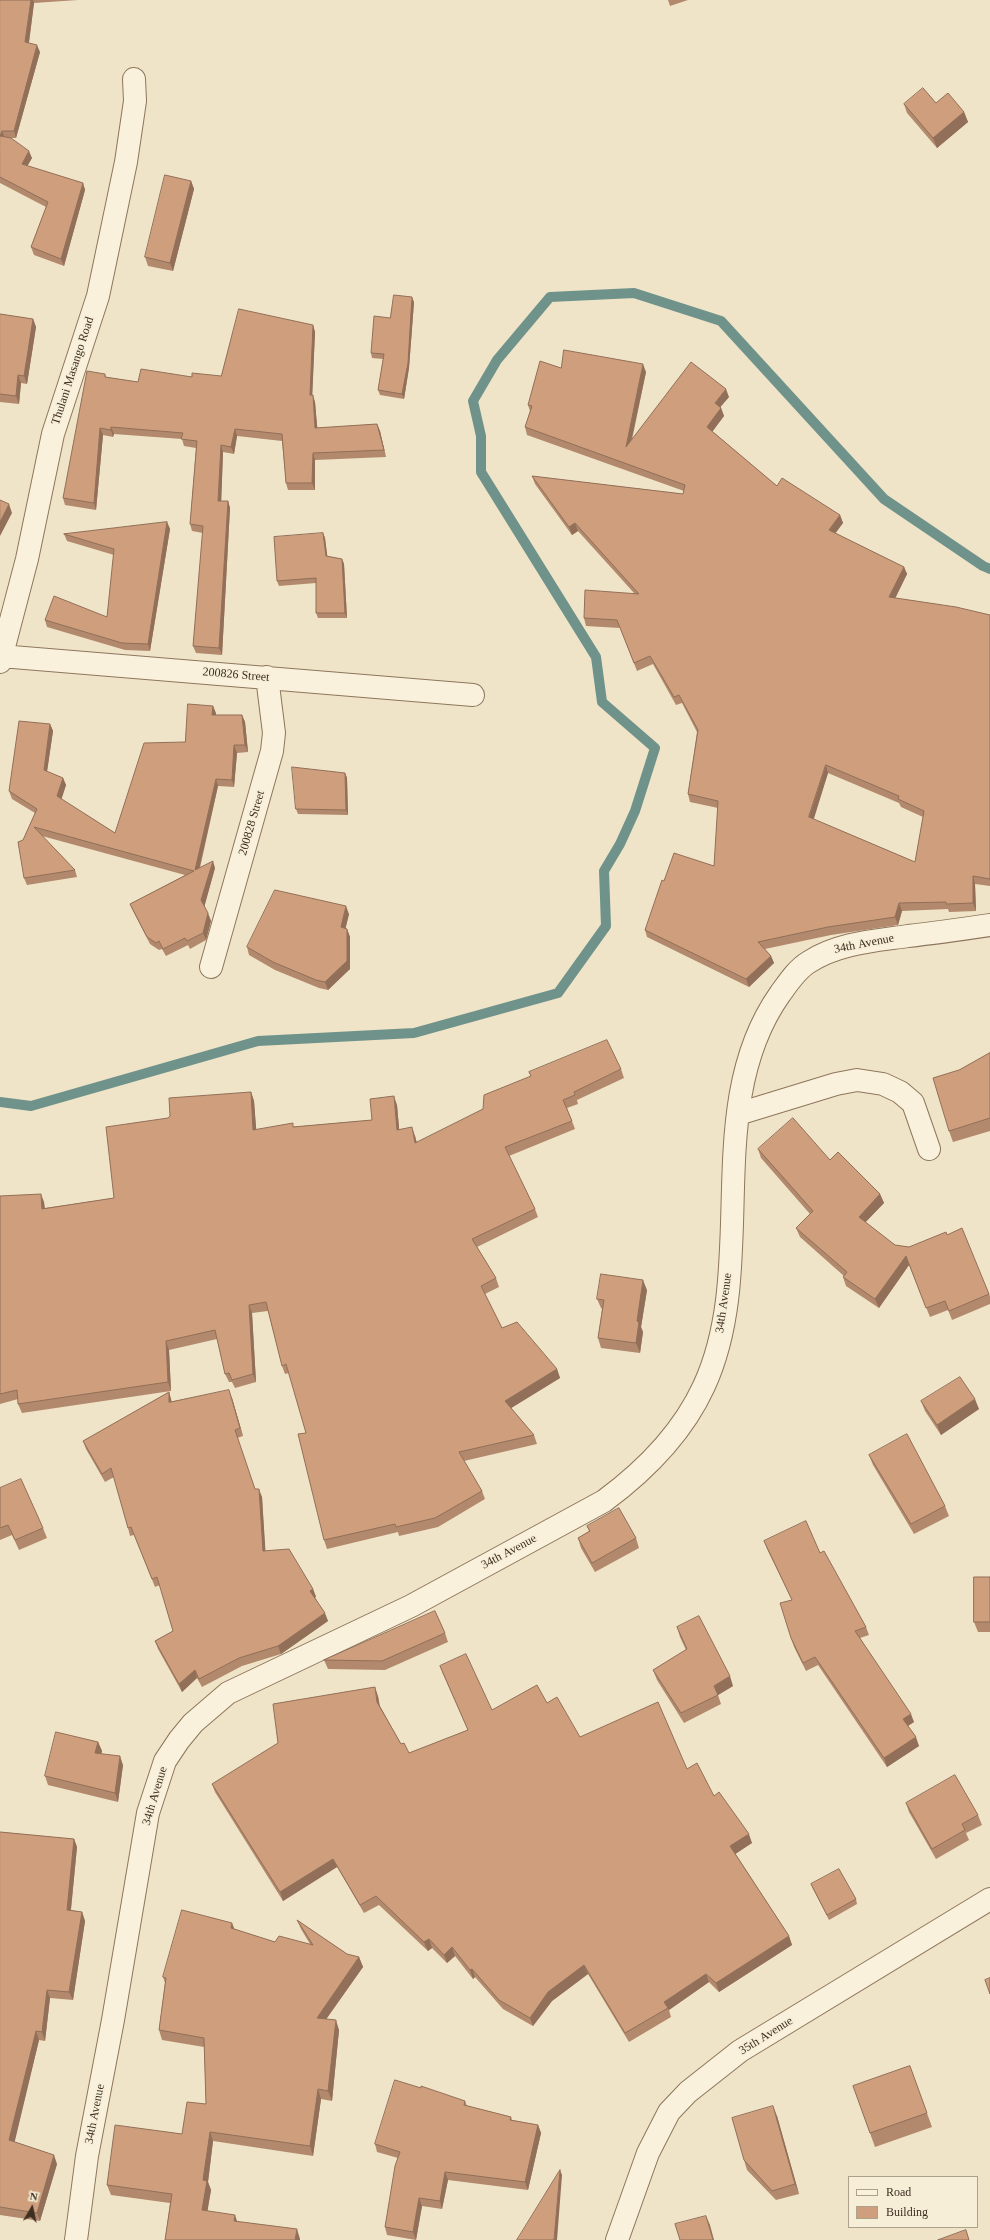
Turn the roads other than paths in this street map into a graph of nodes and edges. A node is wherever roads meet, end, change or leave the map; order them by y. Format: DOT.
graph roads {
  1 [pos="134,79"];
  2 [pos="1,658"];
  3 [pos="266,677"];
  4 [pos="473,694"];
  5 [pos="990,926"];
  6 [pos="211,967"];
  7 [pos="738,1114"];
  8 [pos="929,1149"];
  9 [pos="990,1899"];
  10 [pos="76,2240"];
  11 [pos="617,2240"];
  1 -- 2 [label="street, Thulani Masango Road"];
  2 -- 3 [label="street, 200826 Street"];
  3 -- 4 [label="street, 200826 Street"];
  3 -- 6 [label="street, 200828 Street"];
  5 -- 7 [label="street, 34th Avenue"];
  7 -- 8 [label="street"];
  7 -- 10 [label="street, 34th Avenue"];
  9 -- 11 [label="street, 35th Avenue"];
}
